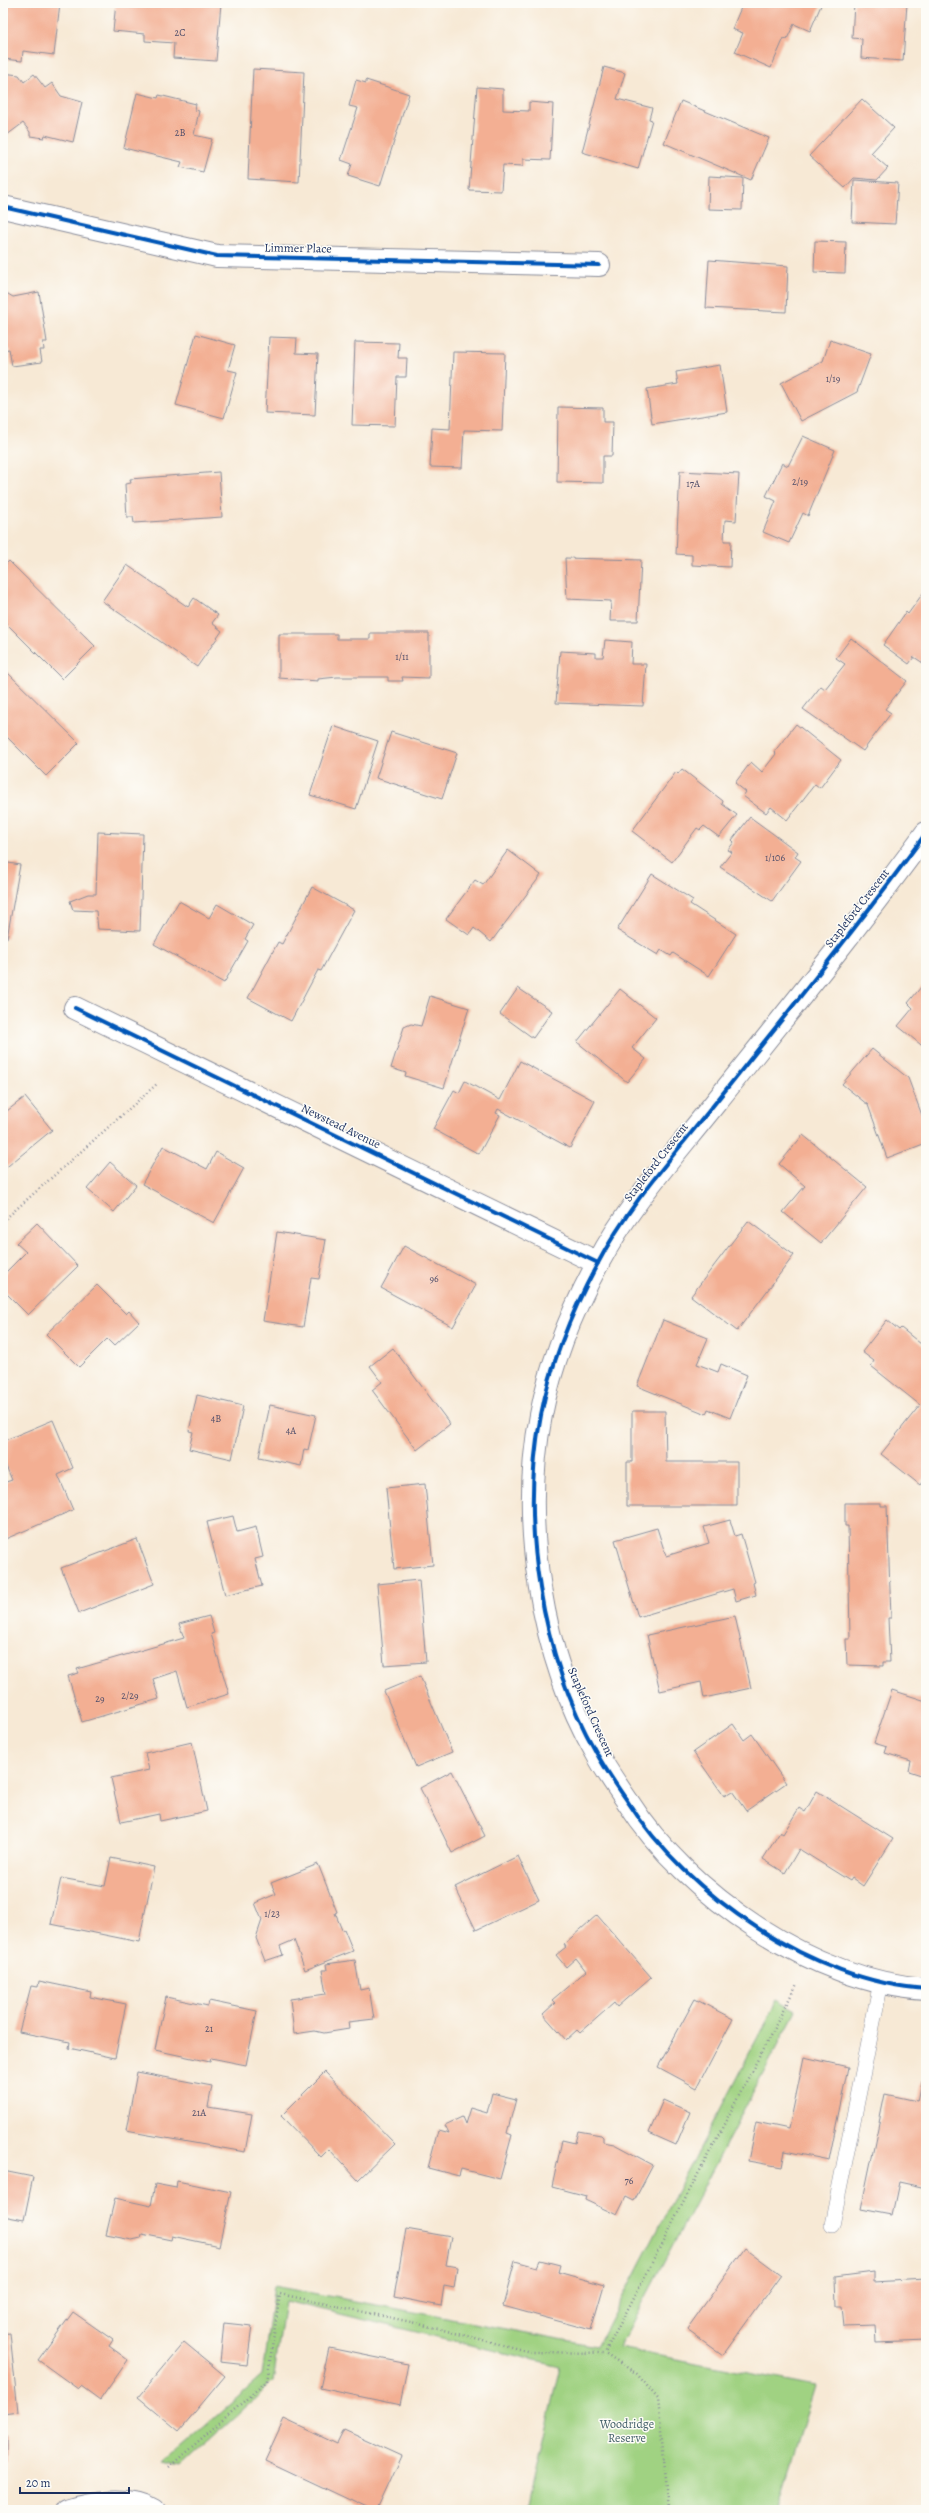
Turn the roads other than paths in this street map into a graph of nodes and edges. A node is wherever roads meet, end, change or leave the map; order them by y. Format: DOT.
graph roads {
  1 [pos="3,207"];
  2 [pos="599,265"];
  3 [pos="926,833"];
  4 [pos="75,1008"];
  5 [pos="598,1263"];
  6 [pos="881,1982"];
  7 [pos="926,1989"];
  8 [pos="832,2225"];
  9 [pos="66,2510"];
  10 [pos="153,2510"];
  1 -- 2 [label="street, Limmer Place"];
  3 -- 5 [label="street, Stapleford Crescent"];
  4 -- 5 [label="street, Newstead Avenue"];
  5 -- 6 [label="street, Stapleford Crescent"];
  6 -- 7 [label="street, Stapleford Crescent"];
  6 -- 8 [label="lane"];
  9 -- 10 [label="street"];
}
